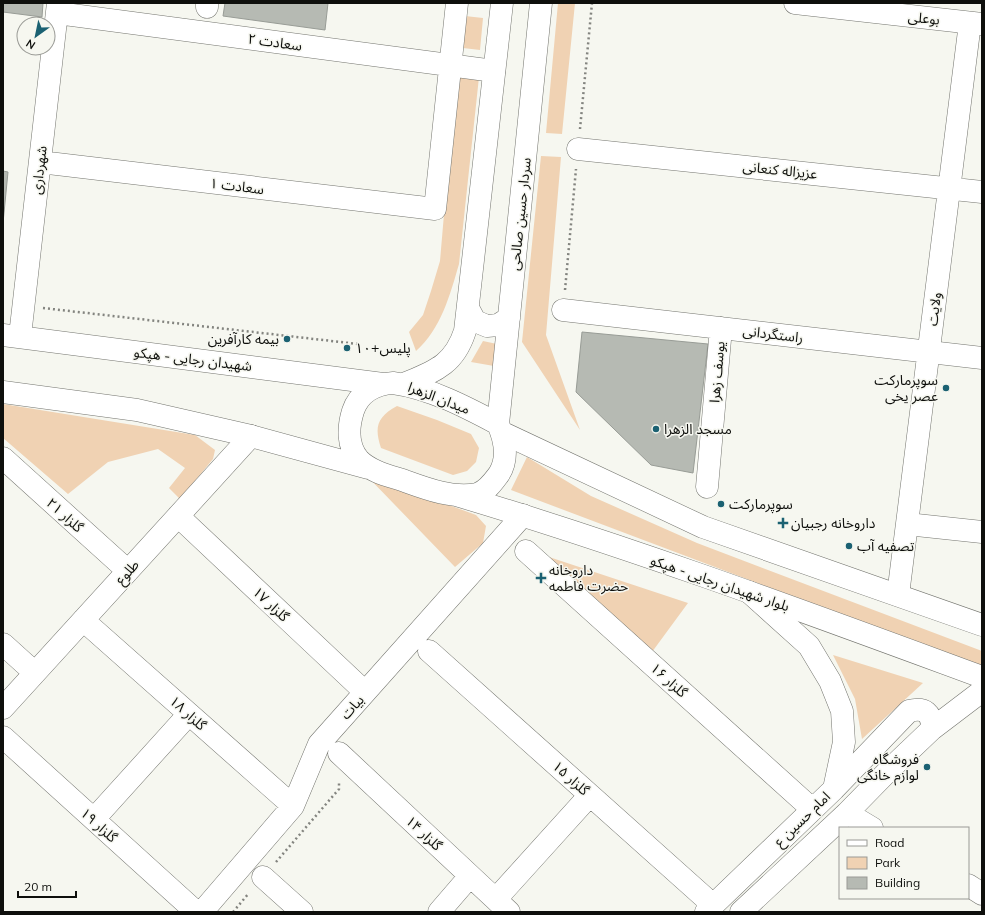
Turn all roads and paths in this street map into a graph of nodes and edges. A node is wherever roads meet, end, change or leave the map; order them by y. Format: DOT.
graph roads {
  1 [pos="457,3"];
  2 [pos="502,3"];
  3 [pos="542,3"];
  4 [pos="795,3"];
  5 [pos="57,8"];
  6 [pos="976,24"];
  7 [pos="450,66"];
  8 [pos="494,71"];
  9 [pos="578,149"];
  10 [pos="40,162"];
  11 [pos="950,188"];
  12 [pos="982,192"];
  13 [pos="23,306"];
  14 [pos="468,308"];
  15 [pos="563,310"];
  16 [pos="509,318"];
  17 [pos="721,328"];
  18 [pos="11,335"];
  19 [pos="358,344"];
  20 [pos="929,352"];
  21 [pos="982,358"];
  22 [pos="394,384"];
  23 [pos="3,392"];
  24 [pos="500,428"];
  25 [pos="251,436"];
  26 [pos="3,458"];
  27 [pos="368,468"];
  28 [pos="707,487"];
  29 [pos="456,495"];
  30 [pos="523,515"];
  31 [pos="178,516"];
  32 [pos="907,524"];
  33 [pos="982,532"];
  34 [pos="526,551"];
  35 [pos="128,571"];
  36 [pos="749,592"];
  37 [pos="898,595"];
  38 [pos="83,620"];
  39 [pos="982,625"];
  40 [pos="3,644"];
  41 [pos="429,651"];
  42 [pos="35,672"];
  43 [pos="982,677"];
  44 [pos="982,691"];
  45 [pos="365,692"];
  46 [pos="3,708"];
  47 [pos="189,714"];
  48 [pos="932,729"];
  49 [pos="3,737"];
  50 [pos="338,753"];
  51 [pos="834,789"];
  52 [pos="590,795"];
  53 [pos="293,806"];
  54 [pos="812,809"];
  55 [pos="847,813"];
  56 [pos="94,819"];
  57 [pos="870,827"];
  58 [pos="470,876"];
  59 [pos="263,877"];
  60 [pos="969,886"];
  61 [pos="982,894"];
  62 [pos="502,906"];
  63 [pos="710,908"];
  64 [pos="745,911"];
  65 [pos="196,912"];
  66 [pos="202,912"];
  67 [pos="233,912"];
  68 [pos="302,912"];
  69 [pos="439,912"];
  1 -- 7 [label="street"];
  2 -- 8 [label="street"];
  3 -- 16 [label="street, سردار حسین صالحی"];
  4 -- 6 [label="street, بوعلی"];
  5 -- 7 [label="street, سعادت ۲"];
  5 -- 10 [label="street, شهرداری"];
  6 -- 11 [label="street, ولایت"];
  7 -- 8 [label="street, سعادت ۲"];
  7 -- 10 [label="street, سعادت ۱"];
  8 -- 14 [label="street"];
  9 -- 11 [label="street, عزیزاله کنعانی"];
  10 -- 13 [label="street, شهرداری"];
  11 -- 12 [label="street, عزیزاله کنعانی"];
  11 -- 20 [label="street, ولایت"];
  13 -- 18 [label="street, شهرداری"];
  13 -- 19 [label="path"];
  14 -- 16 [label="street"];
  14 -- 22 [label="street"];
  15 -- 17 [label="street, راستگردانی"];
  16 -- 24 [label="street, سردار حسین صالحی"];
  17 -- 20 [label="street, راستگردانی"];
  17 -- 28 [label="street, یوسف زهرا"];
  18 -- 22 [label="street, شهیدان رجایی - هپکو"];
  20 -- 21 [label="street, راستگردانی"];
  20 -- 32 [label="street, ولایت"];
  22 -- 24 [label="street, میدان الزهرا"];
  22 -- 27 [label="street"];
  23 -- 25 [label="street"];
  24 -- 29 [label="street"];
  24 -- 37 [label="street"];
  25 -- 27 [label="street"];
  25 -- 31 [label="street, طلوع"];
  26 -- 35 [label="street, گلزار ۲۱"];
  27 -- 29 [label="street"];
  29 -- 30 [label="street, بلوار شهیدان رجایی - هپکو"];
  30 -- 36 [label="street, بلوار شهیدان رجایی - هپکو"];
  30 -- 45 [label="street, بیات"];
  31 -- 35 [label="street, طلوع"];
  31 -- 45 [label="street, گلزار ۱۷"];
  32 -- 33 [label="street"];
  32 -- 37 [label="street, ولایت"];
  34 -- 54 [label="street, گلزار ۱۶"];
  35 -- 38 [label="street, طلوع"];
  36 -- 43 [label="street, بلوار شهیدان رجایی - هپکو"];
  36 -- 51 [label="street, امام حسین ع"];
  37 -- 39 [label="street"];
  38 -- 42 [label="street, طلوع"];
  38 -- 47 [label="street, گلزار ۱۸"];
  40 -- 42 [label="street"];
  41 -- 52 [label="street, گلزار ۱۵"];
  42 -- 46 [label="street, طلوع"];
  44 -- 48 [label="street, امام حسین ع"];
  45 -- 53 [label="street, بیات"];
  47 -- 53 [label="street, گلزار ۱۸"];
  47 -- 56 [label="street"];
  48 -- 51 [label="street"];
  48 -- 55 [label="street, امام حسین ع"];
  49 -- 56 [label="street, گلزار ۱۹"];
  50 -- 58 [label="street, گلزار ۱۴"];
  50 -- 59 [label="path"];
  51 -- 54 [label="street, امام حسین ع"];
  52 -- 62 [label="street"];
  52 -- 63 [label="street, گلزار ۱۵"];
  53 -- 66 [label="street, بیات"];
  54 -- 63 [label="street, امام حسین ع"];
  55 -- 57 [label="street"];
  55 -- 64 [label="street, امام حسین ع"];
  56 -- 65 [label="street, گلزار ۱۹"];
  58 -- 62 [label="street, گلزار ۱۴"];
  58 -- 69 [label="street"];
  59 -- 67 [label="path"];
  59 -- 68 [label="street"];
  60 -- 61 [label="street"];
}
